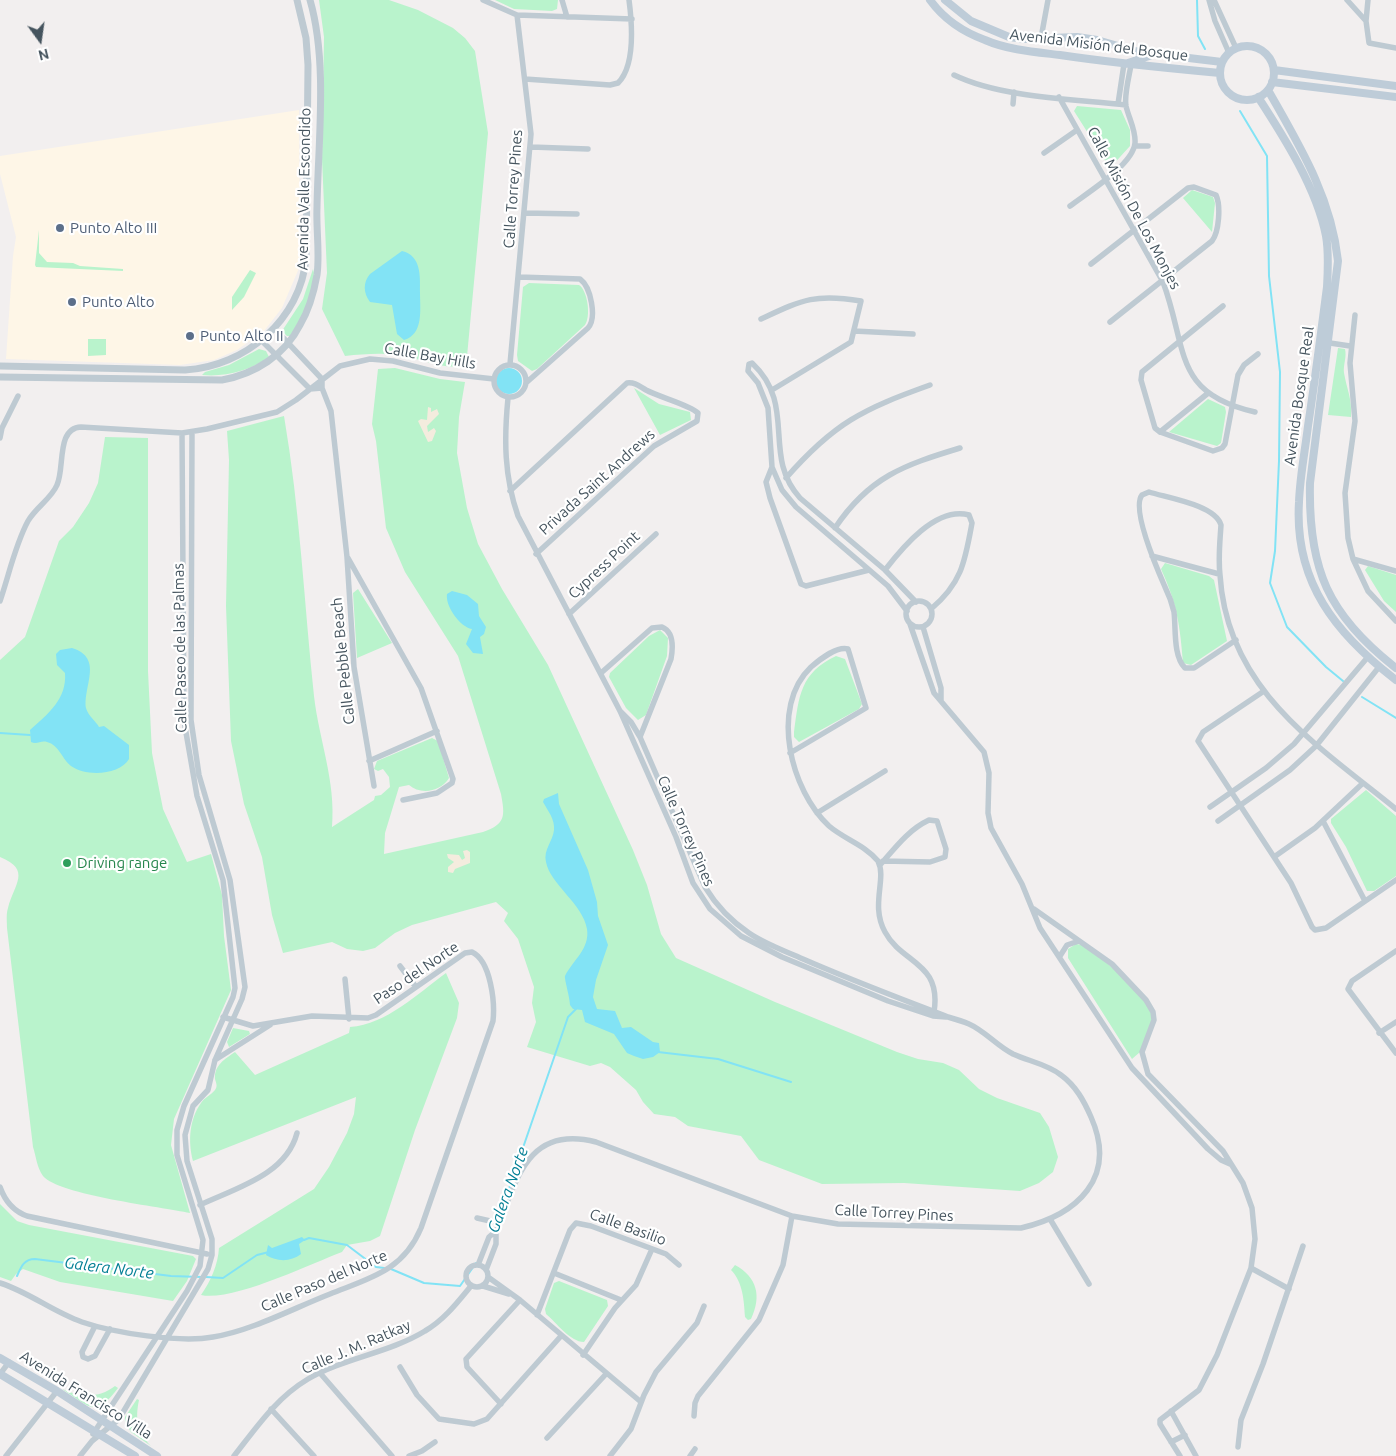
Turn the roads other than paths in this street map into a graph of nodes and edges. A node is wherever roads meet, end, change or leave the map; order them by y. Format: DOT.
graph roads {
  1 [pos="297,0"];
  2 [pos="310,0"];
  3 [pos="483,0"];
  4 [pos="562,0"];
  5 [pos="629,0"];
  6 [pos="930,0"];
  7 [pos="945,0"];
  8 [pos="1048,0"];
  9 [pos="1209,0"];
  10 [pos="1214,0"];
  11 [pos="1347,0"];
  12 [pos="1368,0"];
  13 [pos="517,15"];
  14 [pos="566,17"];
  15 [pos="632,19"];
  16 [pos="1366,21"];
  17 [pos="1042,38"];
  18 [pos="1236,48"];
  19 [pos="1396,48"];
  20 [pos="1229,53"];
  21 [pos="1156,55"];
  22 [pos="1222,62"];
  23 [pos="1127,64"];
  24 [pos="1274,70"];
  25 [pos="1220,73"];
  26 [pos="954,75"];
  27 [pos="525,79"];
  28 [pos="1272,82"];
  29 [pos="1396,86"];
  30 [pos="1268,90"];
  31 [pos="1014,92"];
  32 [pos="1058,97"];
  33 [pos="1258,97"];
  34 [pos="1396,97"];
  35 [pos="1013,104"];
  36 [pos="1118,104"];
  37 [pos="1126,105"];
  38 [pos="1077,130"];
  39 [pos="1135,146"];
  40 [pos="1148,146"];
  41 [pos="531,147"];
  42 [pos="588,149"];
  43 [pos="1044,153"];
  44 [pos="1106,179"];
  45 [pos="1070,206"];
  46 [pos="525,213"];
  47 [pos="577,214"];
  48 [pos="1134,230"];
  49 [pos="1091,264"];
  50 [pos="519,277"];
  51 [pos="1162,282"];
  52 [pos="1223,306"];
  53 [pos="1355,315"];
  54 [pos="761,318"];
  55 [pos="1110,322"];
  56 [pos="274,328"];
  57 [pos="854,331"];
  58 [pos="913,334"];
  59 [pos="261,340"];
  60 [pos="1180,340"];
  61 [pos="290,342"];
  62 [pos="1330,343"];
  63 [pos="1350,346"];
  64 [pos="1258,354"];
  65 [pos="276,355"];
  66 [pos="510,364"];
  67 [pos="0,366"];
  68 [pos="134,369"];
  69 [pos="0,377"];
  70 [pos="133,378"];
  71 [pos="322,379"];
  72 [pos="494,379"];
  73 [pos="527,382"];
  74 [pos="930,385"];
  75 [pos="322,388"];
  76 [pos="310,389"];
  77 [pos="772,390"];
  78 [pos="1207,394"];
  79 [pos="18,396"];
  80 [pos="508,398"];
  81 [pos="1231,406"];
  82 [pos="1256,412"];
  83 [pos="3,417"];
  84 [pos="1309,420"];
  85 [pos="1318,421"];
  86 [pos="192,432"];
  87 [pos="1160,432"];
  88 [pos="182,433"];
  89 [pos="0,438"];
  90 [pos="960,448"];
  91 [pos="772,467"];
  92 [pos="786,478"];
  93 [pos="510,491"];
  94 [pos="835,528"];
  95 [pos="656,534"];
  96 [pos="536,554"];
  97 [pos="1152,556"];
  98 [pos="347,557"];
  99 [pos="1353,559"];
  100 [pos="869,570"];
  101 [pos="885,570"];
  102 [pos="1396,572"];
  103 [pos="1219,574"];
  104 [pos="0,601"];
  105 [pos="916,602"];
  106 [pos="931,609"];
  107 [pos="907,611"];
  108 [pos="570,614"];
  109 [pos="1396,622"];
  110 [pos="910,624"];
  111 [pos="922,627"];
  112 [pos="1236,640"];
  113 [pos="1367,658"];
  114 [pos="1379,667"];
  115 [pos="1396,668"];
  116 [pos="601,673"];
  117 [pos="1396,680"];
  118 [pos="1264,691"];
  119 [pos="941,701"];
  120 [pos="620,711"];
  121 [pos="437,731"];
  122 [pos="1303,735"];
  123 [pos="640,738"];
  124 [pos="1316,746"];
  125 [pos="790,753"];
  126 [pos="368,761"];
  127 [pos="885,771"];
  128 [pos="1363,783"];
  129 [pos="374,786"];
  130 [pos="1232,793"];
  131 [pos="403,800"];
  132 [pos="1241,805"];
  133 [pos="1210,807"];
  134 [pos="1396,809"];
  135 [pos="817,813"];
  136 [pos="1218,821"];
  137 [pos="1323,821"];
  138 [pos="1274,857"];
  139 [pos="882,863"];
  140 [pos="1396,880"];
  141 [pos="1365,901"];
  142 [pos="1034,909"];
  143 [pos="1080,941"];
  144 [pos="1396,951"];
  145 [pos="475,953"];
  146 [pos="1060,956"];
  147 [pos="400,966"];
  148 [pos="345,979"];
  149 [pos="416,987"];
  150 [pos="933,1013"];
  151 [pos="223,1018"];
  152 [pos="349,1019"];
  153 [pos="232,1022"];
  154 [pos="1396,1022"];
  155 [pos="273,1024"];
  156 [pos="1379,1033"];
  157 [pos="1396,1053"];
  158 [pos="215,1060"];
  159 [pos="297,1133"];
  160 [pos="1230,1164"];
  161 [pos="0,1186"];
  162 [pos="202,1204"];
  163 [pos="194,1208"];
  164 [pos="792,1216"];
  165 [pos="476,1218"];
  166 [pos="1050,1219"];
  167 [pos="499,1223"];
  168 [pos="496,1231"];
  169 [pos="1304,1246"];
  170 [pos="652,1248"];
  171 [pos="203,1254"];
  172 [pos="212,1255"];
  173 [pos="478,1265"];
  174 [pos="678,1265"];
  175 [pos="1250,1268"];
  176 [pos="486,1270"];
  177 [pos="554,1273"];
  178 [pos="488,1277"];
  179 [pos="0,1283"];
  180 [pos="1089,1284"];
  181 [pos="471,1286"];
  182 [pos="483,1286"];
  183 [pos="1289,1289"];
  184 [pos="510,1294"];
  185 [pos="520,1300"];
  186 [pos="622,1300"];
  187 [pos="704,1306"];
  188 [pos="537,1315"];
  189 [pos="95,1326"];
  190 [pos="110,1329"];
  191 [pos="158,1336"];
  192 [pos="562,1336"];
  193 [pos="168,1337"];
  194 [pos="584,1355"];
  195 [pos="0,1358"];
  196 [pos="9,1362"];
  197 [pos="400,1367"];
  198 [pos="320,1373"];
  199 [pos="0,1374"];
  200 [pos="606,1374"];
  201 [pos="57,1391"];
  202 [pos="641,1402"];
  203 [pos="49,1403"];
  204 [pos="501,1404"];
  205 [pos="271,1408"];
  206 [pos="1171,1410"];
  207 [pos="694,1416"];
  208 [pos="101,1419"];
  209 [pos="111,1426"];
  210 [pos="97,1433"];
  211 [pos="1185,1435"];
  212 [pos="547,1438"];
  213 [pos="435,1442"];
  214 [pos="1171,1442"];
  215 [pos="1238,1447"];
  216 [pos="695,1449"];
  217 [pos="6,1456"];
  218 [pos="80,1456"];
  219 [pos="135,1456"];
  220 [pos="157,1456"];
  221 [pos="234,1456"];
  222 [pos="314,1456"];
  223 [pos="392,1456"];
  224 [pos="409,1456"];
  225 [pos="610,1456"];
  226 [pos="690,1456"];
  227 [pos="1180,1456"];
  228 [pos="1196,1456"];
  1 -- 56 [label="street, Avenida Valle Escondido"];
  2 -- 61 [label="street, Avenida Valle Escondido"];
  3 -- 13 [label="street"];
  4 -- 14 [label="street"];
  5 -- 15 [label="street"];
  6 -- 23 [label="main road, Avenida Misión del Bosque"];
  7 -- 17 [label="main road, Avenida Misión del Bosque"];
  8 -- 17 [label="street"];
  9 -- 20 [label="street"];
  10 -- 18 [label="street"];
  11 -- 16 [label="street"];
  12 -- 16 [label="street"];
  13 -- 14 [label="street"];
  13 -- 27 [label="street, Calle Torrey Pines"];
  14 -- 15 [label="street"];
  15 -- 27 [label="street"];
  16 -- 19 [label="street"];
  17 -- 21 [label="main road, Avenida Misión del Bosque"];
  18 -- 20 [label="main road"];
  18 -- 24 [label="main road"];
  20 -- 22 [label="main road"];
  21 -- 22 [label="main road, Avenida Misión del Bosque"];
  21 -- 23 [label="main road"];
  22 -- 25 [label="main road"];
  23 -- 25 [label="main road, Avenida Misión del Bosque"];
  23 -- 36 [label="street"];
  23 -- 37 [label="street"];
  24 -- 28 [label="main road"];
  24 -- 29 [label="main road"];
  25 -- 33 [label="main road"];
  26 -- 31 [label="street"];
  27 -- 41 [label="street, Calle Torrey Pines"];
  28 -- 30 [label="main road"];
  28 -- 34 [label="main road"];
  30 -- 33 [label="main road"];
  30 -- 62 [label="main road, Avenida Bosque Real"];
  31 -- 32 [label="street"];
  31 -- 35 [label="street"];
  32 -- 36 [label="street"];
  32 -- 38 [label="street, Calle Misión De Los Monjes"];
  33 -- 84 [label="main road, Avenida Bosque Real"];
  36 -- 37 [label="street"];
  37 -- 39 [label="street"];
  38 -- 43 [label="street"];
  38 -- 44 [label="street, Calle Misión De Los Monjes"];
  39 -- 40 [label="street"];
  39 -- 44 [label="street"];
  41 -- 42 [label="street"];
  41 -- 46 [label="street, Calle Torrey Pines"];
  44 -- 45 [label="street"];
  44 -- 48 [label="street, Calle Misión De Los Monjes"];
  46 -- 47 [label="street"];
  46 -- 50 [label="street, Calle Torrey Pines"];
  48 -- 49 [label="street"];
  48 -- 51 [label="street, Calle Misión De Los Monjes"];
  48 -- 51 [label="street"];
  50 -- 66 [label="street, Calle Torrey Pines"];
  50 -- 73 [label="street"];
  51 -- 55 [label="street"];
  51 -- 60 [label="street, Calle Misión De Los Monjes"];
  52 -- 60 [label="street"];
  53 -- 63 [label="street"];
  54 -- 57 [label="street"];
  56 -- 59 [label="street, Avenida Valle Escondido"];
  56 -- 61 [label="street"];
  57 -- 58 [label="street"];
  57 -- 77 [label="street"];
  59 -- 65 [label="street"];
  59 -- 68 [label="street, Avenida Valle Escondido"];
  60 -- 78 [label="street, Calle Misión De Los Monjes"];
  60 -- 87 [label="street"];
  61 -- 65 [label="street, Avenida Valle Escondido"];
  61 -- 71 [label="street"];
  62 -- 63 [label="street"];
  62 -- 85 [label="main road, Avenida Bosque Real"];
  63 -- 99 [label="street"];
  64 -- 81 [label="street"];
  65 -- 70 [label="street, Avenida Valle Escondido"];
  65 -- 76 [label="street"];
  66 -- 72 [label="street"];
  66 -- 73 [label="street"];
  67 -- 68 [label="street, Avenida Valle Escondido"];
  68 -- 70 [label="street"];
  69 -- 70 [label="street, Avenida Valle Escondido"];
  71 -- 72 [label="street, Calle Bay Hills"];
  71 -- 75 [label="street, Calle Pebble Beach"];
  71 -- 76 [label="street, Calle Bay Hills"];
  72 -- 80 [label="street"];
  73 -- 80 [label="street"];
  74 -- 92 [label="street"];
  75 -- 76 [label="street"];
  75 -- 98 [label="street, Calle Pebble Beach"];
  76 -- 86 [label="street, Calle Bay Hills"];
  77 -- 91 [label="street"];
  77 -- 92 [label="street"];
  78 -- 81 [label="street, Calle Misión De Los Monjes"];
  78 -- 87 [label="street"];
  79 -- 83 [label="street"];
  80 -- 93 [label="street, Calle Torrey Pines"];
  81 -- 82 [label="street, Calle Misión De Los Monjes"];
  81 -- 87 [label="street"];
  83 -- 89 [label="street"];
  84 -- 85 [label="main road"];
  84 -- 113 [label="main road, Avenida Bosque Real"];
  85 -- 115 [label="main road, Avenida Bosque Real"];
  86 -- 88 [label="street, Calle Bay Hills"];
  86 -- 153 [label="street, Calle Paseo de las Palmas"];
  88 -- 104 [label="street, Calle Bay Hills"];
  88 -- 151 [label="street, Calle Paseo de las Palmas"];
  90 -- 94 [label="street"];
  91 -- 100 [label="street"];
  91 -- 100 [label="street"];
  92 -- 94 [label="street"];
  93 -- 96 [label="street, Calle Torrey Pines"];
  93 -- 96 [label="street, Privada Saint Andrews"];
  94 -- 101 [label="street"];
  95 -- 108 [label="street, Cypress Point"];
  96 -- 108 [label="street, Calle Torrey Pines"];
  97 -- 103 [label="street"];
  97 -- 103 [label="street"];
  97 -- 112 [label="street"];
  98 -- 121 [label="street, Calle Pebble Beach"];
  98 -- 126 [label="street, Calle Pebble Beach"];
  99 -- 102 [label="street"];
  99 -- 109 [label="street"];
  100 -- 107 [label="street"];
  101 -- 105 [label="street"];
  101 -- 106 [label="street"];
  103 -- 112 [label="street"];
  105 -- 106 [label="street"];
  105 -- 107 [label="street"];
  106 -- 111 [label="street"];
  107 -- 110 [label="street"];
  108 -- 116 [label="street, Calle Torrey Pines"];
  110 -- 111 [label="street"];
  110 -- 119 [label="street"];
  111 -- 119 [label="street"];
  112 -- 118 [label="street"];
  113 -- 114 [label="main road, Avenida Bosque Real"];
  113 -- 122 [label="street"];
  114 -- 117 [label="main road, Avenida Bosque Real"];
  114 -- 124 [label="street"];
  116 -- 120 [label="street, Calle Torrey Pines"];
  116 -- 123 [label="street"];
  118 -- 122 [label="street"];
  118 -- 130 [label="street"];
  119 -- 142 [label="street"];
  120 -- 123 [label="street, Calle Torrey Pines"];
  120 -- 150 [label="street, Calle Torrey Pines"];
  121 -- 126 [label="street"];
  121 -- 131 [label="street, Calle Pebble Beach"];
  122 -- 124 [label="street"];
  122 -- 130 [label="street"];
  123 -- 150 [label="street, Calle Torrey Pines"];
  124 -- 128 [label="street"];
  124 -- 132 [label="street"];
  125 -- 125 [label="street"];
  125 -- 135 [label="street"];
  126 -- 129 [label="street, Calle Pebble Beach"];
  127 -- 135 [label="street"];
  128 -- 134 [label="street"];
  128 -- 137 [label="street"];
  130 -- 132 [label="street"];
  130 -- 133 [label="street"];
  132 -- 136 [label="street"];
  132 -- 138 [label="street"];
  135 -- 139 [label="street"];
  137 -- 138 [label="street"];
  137 -- 141 [label="street"];
  138 -- 141 [label="street"];
  139 -- 139 [label="street"];
  139 -- 150 [label="street"];
  140 -- 141 [label="street"];
  142 -- 143 [label="street"];
  142 -- 146 [label="street"];
  143 -- 146 [label="street"];
  143 -- 160 [label="street"];
  144 -- 156 [label="street"];
  145 -- 149 [label="street, Paso del Norte"];
  145 -- 193 [label="street, Calle Paso del Norte"];
  146 -- 160 [label="street"];
  147 -- 149 [label="street"];
  148 -- 152 [label="street"];
  149 -- 152 [label="street, Paso del Norte"];
  150 -- 166 [label="street, Calle Torrey Pines"];
  151 -- 153 [label="street, Paso del Norte"];
  151 -- 163 [label="street, Calle Paseo de las Palmas"];
  152 -- 155 [label="street, Paso del Norte"];
  153 -- 155 [label="street, Paso del Norte"];
  153 -- 158 [label="street, Calle Paseo de las Palmas"];
  154 -- 156 [label="street"];
  155 -- 158 [label="street"];
  156 -- 157 [label="street"];
  158 -- 162 [label="street, Calle Paseo de las Palmas"];
  159 -- 162 [label="street"];
  160 -- 175 [label="street"];
  161 -- 171 [label="street"];
  162 -- 163 [label="street"];
  162 -- 172 [label="street, Calle Paseo de las Palmas"];
  163 -- 171 [label="street, Calle Paseo de las Palmas"];
  164 -- 166 [label="street, Calle Torrey Pines"];
  164 -- 167 [label="street, Calle Torrey Pines"];
  164 -- 207 [label="street"];
  165 -- 167 [label="street"];
  166 -- 180 [label="street"];
  167 -- 168 [label="street, Calle Torrey Pines"];
  168 -- 173 [label="street, Calle Torrey Pines"];
  168 -- 176 [label="street, Calle Torrey Pines"];
  169 -- 183 [label="street"];
  170 -- 174 [label="street, Calle Basilio"];
  170 -- 177 [label="street, Calle Basilio"];
  170 -- 186 [label="street"];
  171 -- 172 [label="street"];
  171 -- 191 [label="street, Calle Paseo de las Palmas"];
  172 -- 193 [label="street, Calle Paseo de las Palmas"];
  173 -- 176 [label="street"];
  173 -- 181 [label="street"];
  175 -- 183 [label="street"];
  175 -- 206 [label="street"];
  176 -- 178 [label="street"];
  177 -- 186 [label="street"];
  177 -- 188 [label="street, Calle Basilio"];
  178 -- 182 [label="street"];
  178 -- 184 [label="street"];
  179 -- 189 [label="street, Calle Paso del Norte"];
  181 -- 182 [label="street"];
  181 -- 198 [label="street, Calle J. M. Ratkay"];
  182 -- 184 [label="street"];
  183 -- 215 [label="street"];
  184 -- 185 [label="street"];
  185 -- 188 [label="street"];
  185 -- 204 [label="street"];
  186 -- 194 [label="street"];
  187 -- 202 [label="street"];
  188 -- 192 [label="street"];
  189 -- 190 [label="street, Calle Paso del Norte"];
  189 -- 190 [label="street"];
  190 -- 191 [label="street, Calle Paso del Norte"];
  191 -- 193 [label="street, Calle Paso del Norte"];
  191 -- 208 [label="street, Calle Paseo de las Palmas"];
  192 -- 194 [label="street"];
  192 -- 204 [label="street"];
  193 -- 209 [label="street, Calle Paseo de las Palmas"];
  194 -- 200 [label="street"];
  195 -- 196 [label="main road, Avenida Francisco Villa"];
  196 -- 199 [label="street"];
  196 -- 201 [label="main road, Avenida Francisco Villa"];
  197 -- 204 [label="street"];
  198 -- 205 [label="street, Calle J. M. Ratkay"];
  198 -- 223 [label="street"];
  199 -- 203 [label="main road, Avenida Francisco Villa"];
  200 -- 202 [label="street"];
  200 -- 212 [label="street"];
  201 -- 203 [label="street"];
  201 -- 208 [label="main road, Avenida Francisco Villa"];
  202 -- 225 [label="street"];
  203 -- 210 [label="main road, Avenida Francisco Villa"];
  203 -- 217 [label="street"];
  205 -- 221 [label="street, Calle J. M. Ratkay"];
  205 -- 222 [label="street"];
  206 -- 211 [label="street"];
  206 -- 214 [label="street"];
  208 -- 209 [label="main road, Avenida Francisco Villa"];
  208 -- 210 [label="street, Calle Paseo de las Palmas"];
  209 -- 210 [label="street, Calle Paseo de las Palmas"];
  209 -- 220 [label="main road, Avenida Francisco Villa"];
  210 -- 218 [label="street"];
  210 -- 219 [label="main road, Avenida Francisco Villa"];
  211 -- 214 [label="street"];
  211 -- 228 [label="street"];
  213 -- 224 [label="street"];
  214 -- 227 [label="street"];
  216 -- 226 [label="street"];
}
